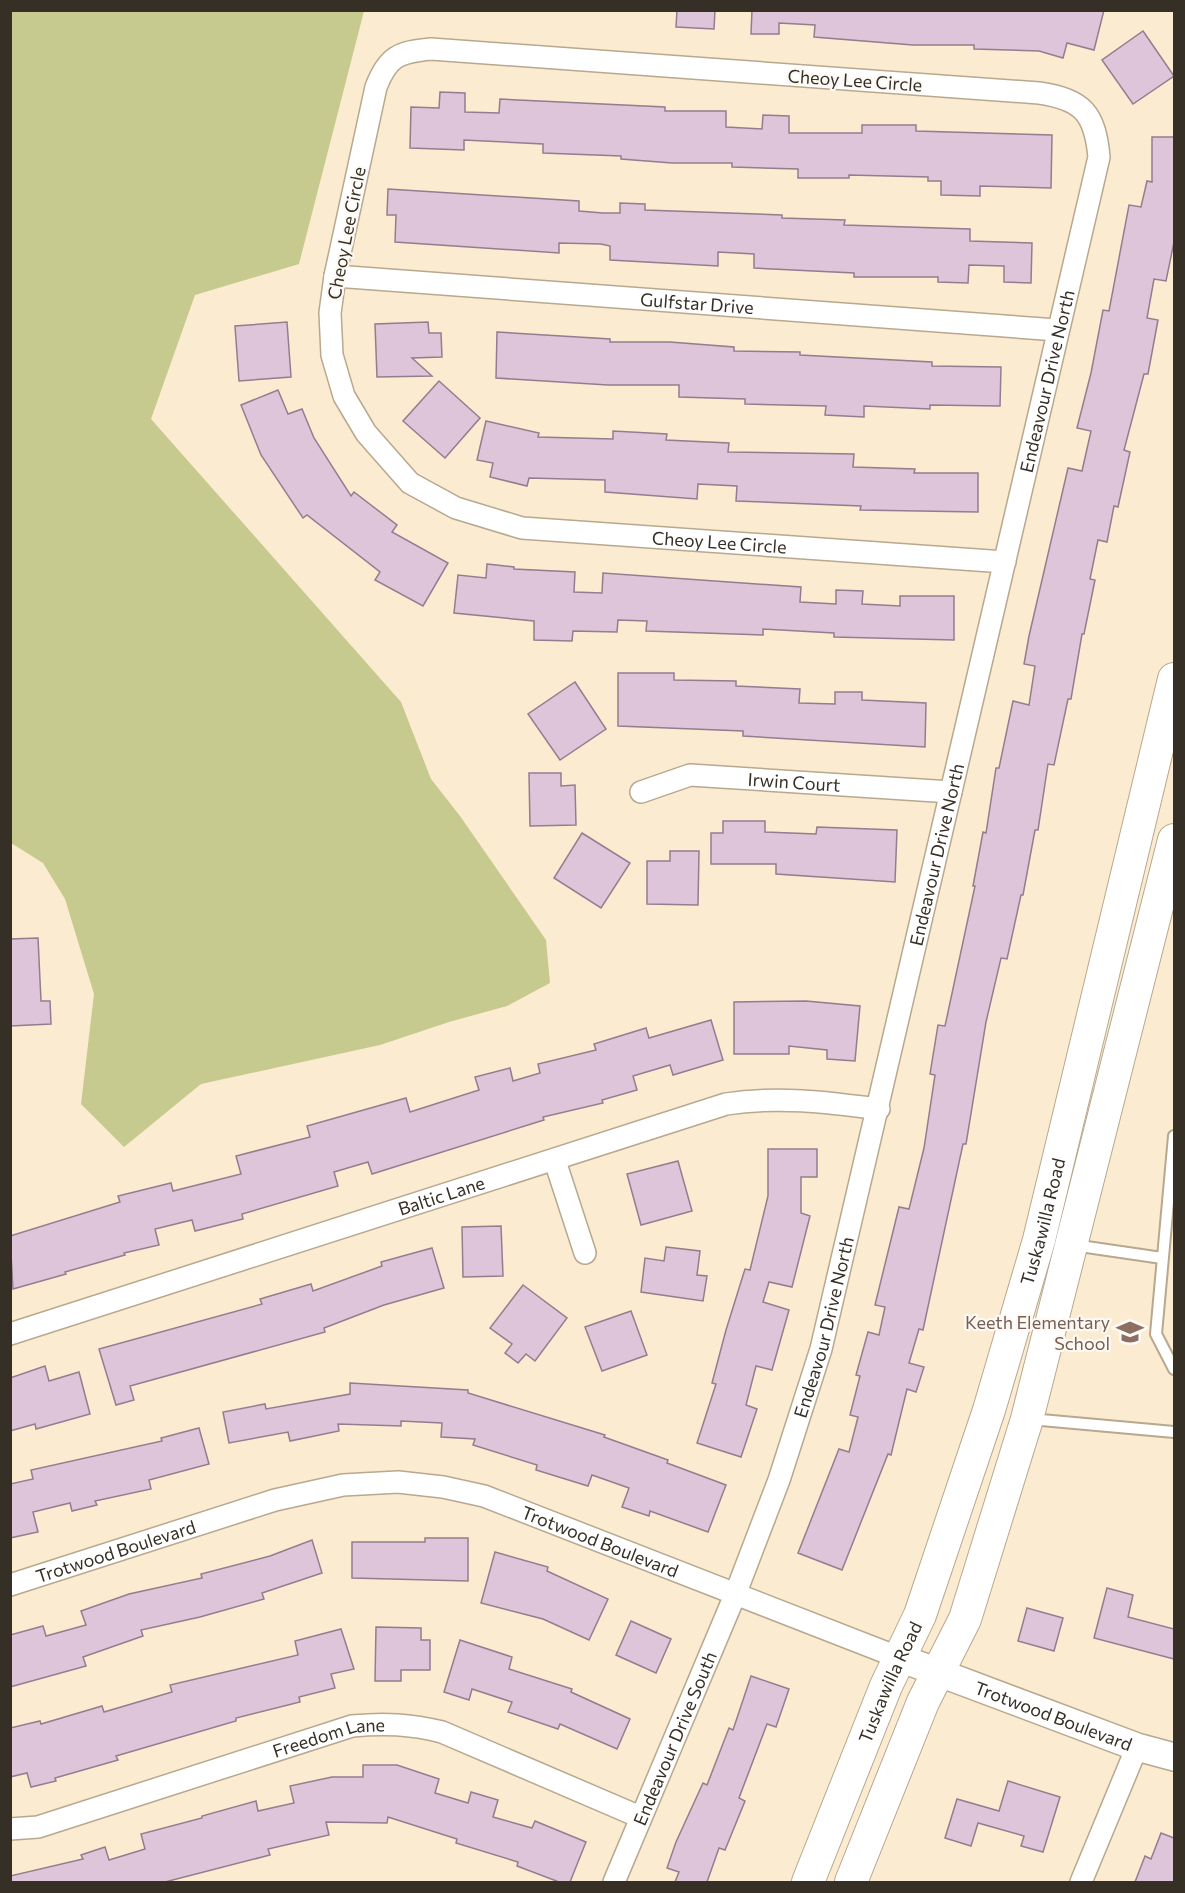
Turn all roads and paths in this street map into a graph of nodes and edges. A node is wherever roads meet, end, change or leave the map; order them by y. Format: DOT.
graph roads {
  1 [pos="1084,109"];
  2 [pos="335,276"];
  3 [pos="1057,330"];
  4 [pos="1005,562"];
  5 [pos="1174,679"];
  6 [pos="640,792"];
  7 [pos="951,792"];
  8 [pos="1174,840"];
  9 [pos="1166,893"];
  10 [pos="879,1109"];
  11 [pos="1174,1136"];
  12 [pos="555,1161"];
  13 [pos="1172,1192"];
  14 [pos="1039,1240"];
  15 [pos="1072,1245"];
  16 [pos="585,1253"];
  17 [pos="1162,1258"];
  18 [pos="10,1334"];
  19 [pos="1174,1370"];
  20 [pos="989,1410"];
  21 [pos="1027,1419"];
  22 [pos="1174,1432"];
  23 [pos="10,1585"];
  24 [pos="735,1595"];
  25 [pos="900,1658"];
  26 [pos="939,1674"];
  27 [pos="1137,1747"];
  28 [pos="1174,1756"];
  29 [pos="640,1817"];
  30 [pos="10,1829"];
  31 [pos="614,1882"];
  32 [pos="808,1882"];
  33 [pos="850,1882"];
  34 [pos="1081,1882"];
  1 -- 2 [label="street, Cheoy Lee Circle"];
  1 -- 3 [label="street, Endeavour Drive North"];
  2 -- 3 [label="street, Gulfstar Drive"];
  2 -- 4 [label="street, Cheoy Lee Circle"];
  3 -- 4 [label="street, Endeavour Drive North"];
  4 -- 7 [label="street, Endeavour Drive North"];
  5 -- 14 [label="main road, Tuskawilla Road"];
  6 -- 7 [label="street, Irwin Court"];
  7 -- 10 [label="street, Endeavour Drive North"];
  8 -- 9 [label="main road, Tuskawilla Road"];
  9 -- 15 [label="main road, Tuskawilla Road"];
  10 -- 12 [label="street, Baltic Lane"];
  10 -- 24 [label="street, Endeavour Drive North"];
  11 -- 13 [label="lane"];
  12 -- 16 [label="street"];
  12 -- 18 [label="street, Baltic Lane"];
  13 -- 17 [label="lane"];
  14 -- 15 [label="main road"];
  14 -- 20 [label="main road, Tuskawilla Road"];
  15 -- 17 [label="lane"];
  15 -- 21 [label="main road, Tuskawilla Road"];
  17 -- 19 [label="lane"];
  20 -- 21 [label="main road"];
  20 -- 25 [label="main road, Tuskawilla Road"];
  21 -- 22 [label="lane"];
  21 -- 26 [label="main road, Tuskawilla Road"];
  23 -- 24 [label="street, Trotwood Boulevard"];
  24 -- 25 [label="street, Trotwood Boulevard"];
  24 -- 29 [label="street, Endeavour Drive South"];
  25 -- 26 [label="street, Trotwood Boulevard"];
  25 -- 32 [label="main road, Tuskawilla Road"];
  26 -- 27 [label="street, Trotwood Boulevard"];
  26 -- 33 [label="main road, Tuskawilla Road"];
  27 -- 28 [label="street, Trotwood Boulevard"];
  27 -- 34 [label="street"];
  29 -- 30 [label="street, Freedom Lane"];
  29 -- 31 [label="street, Endeavour Drive South"];
}
